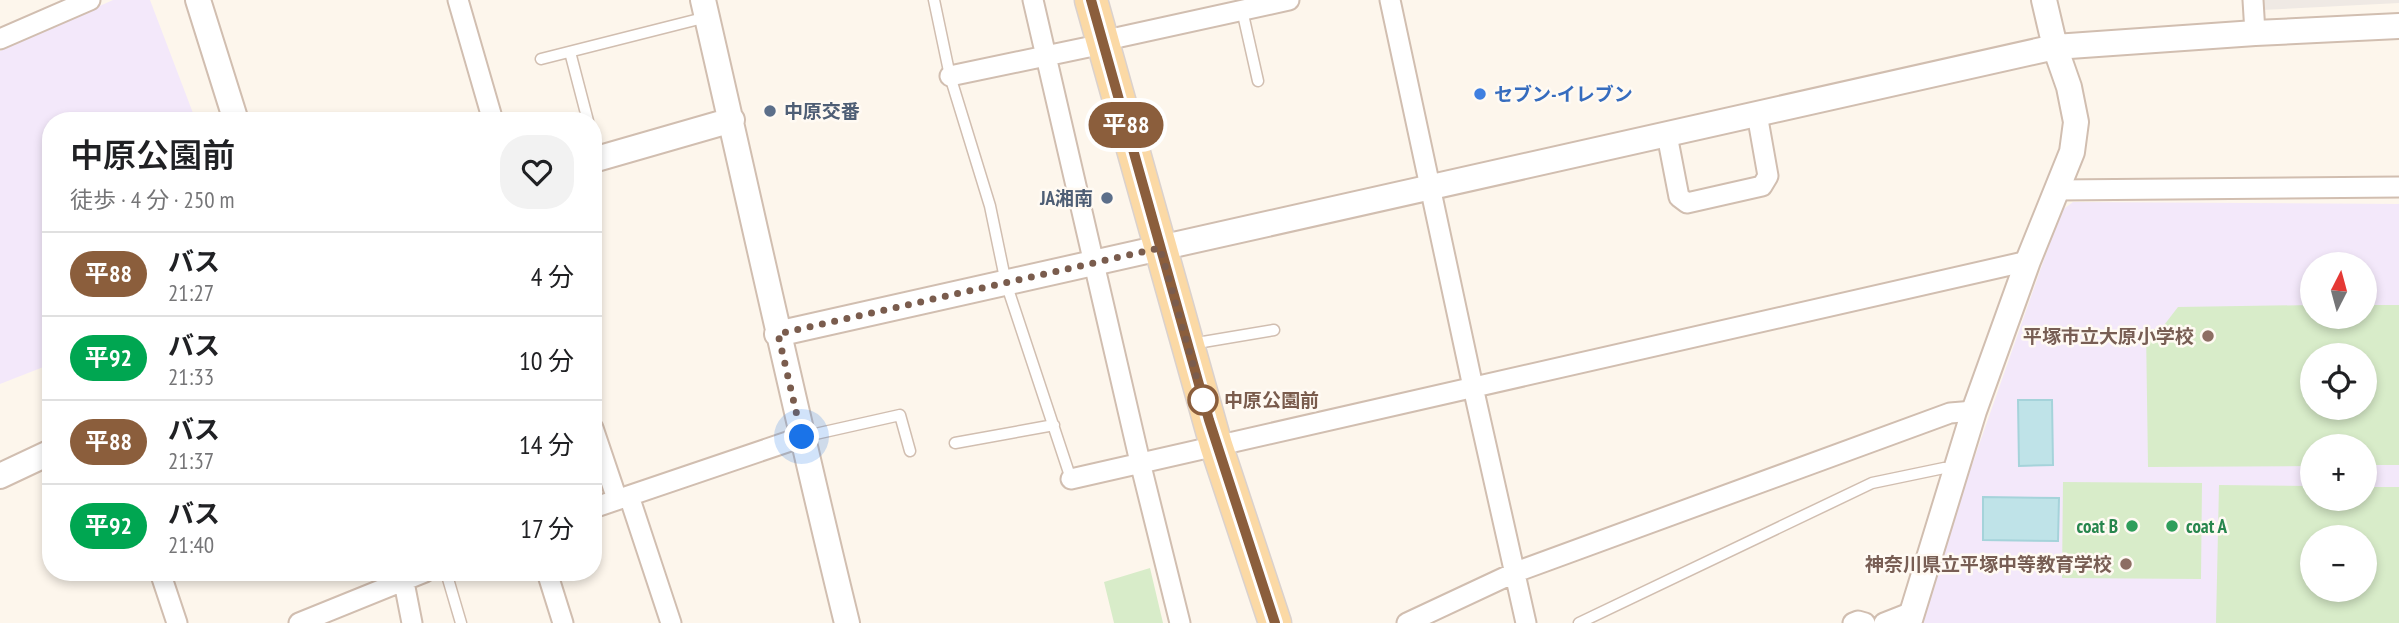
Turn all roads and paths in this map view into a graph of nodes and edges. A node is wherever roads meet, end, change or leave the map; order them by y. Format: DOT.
graph roads {
  1 [pos="90,0"];
  2 [pos="198,0"];
  3 [pos="458,0"];
  4 [pos="934,0"];
  5 [pos="1033,0"];
  6 [pos="1091,0"];
  7 [pos="1289,0"];
  8 [pos="1390,0"];
  9 [pos="2044,0"];
  10 [pos="2253,0"];
  11 [pos="705,8"];
  12 [pos="1242,10"];
  13 [pos="2399,26"];
  14 [pos="2255,33"];
  15 [pos="0,39"];
  16 [pos="1103,42"];
  17 [pos="2055,47"];
  18 [pos="570,52"];
  19 [pos="1046,56"];
  20 [pos="541,59"];
  21 [pos="950,76"];
  22 [pos="1258,81"];
  23 [pos="233,112"];
  24 [pos="490,112"];
  25 [pos="586,112"];
  26 [pos="1757,114"];
  27 [pos="732,120"];
  28 [pos="1667,135"];
  29 [pos="602,151"];
  30 [pos="2399,187"];
  31 [pos="1429,188"];
  32 [pos="2057,190"];
  33 [pos="1160,248"];
  34 [pos="2028,261"];
  35 [pos="1094,263"];
  36 [pos="1006,283"];
  37 [pos="1274,330"];
  38 [pos="778,334"];
  39 [pos="1187,345"];
  40 [pos="1472,387"];
  41 [pos="1974,411"];
  42 [pos="1054,425"];
  43 [pos="802,437"];
  44 [pos="954,443"];
  45 [pos="1216,445"];
  46 [pos="602,449"];
  47 [pos="910,451"];
  48 [pos="42,456"];
  49 [pos="1140,462"];
  50 [pos="1956,470"];
  51 [pos="0,476"];
  52 [pos="1071,479"];
  53 [pos="623,498"];
  54 [pos="602,505"];
  55 [pos="1516,572"];
  56 [pos="163,581"];
  57 [pos="392,581"];
  58 [pos="404,581"];
  59 [pos="449,581"];
  60 [pos="550,581"];
  61 [pos="1911,617"];
  62 [pos="177,623"];
  63 [pos="299,623"];
  64 [pos="412,623"];
  65 [pos="461,623"];
  66 [pos="563,623"];
  67 [pos="671,623"];
  68 [pos="847,623"];
  69 [pos="1180,623"];
  70 [pos="1275,623"];
  71 [pos="1407,623"];
  72 [pos="1526,623"];
  73 [pos="1579,623"];
  74 [pos="1853,623"];
  75 [pos="1865,623"];
  76 [pos="1884,623"];
  1 -- 15 [label="street"];
  2 -- 23 [label="street"];
  3 -- 24 [label="street"];
  4 -- 21 [label="lane"];
  5 -- 19 [label="street"];
  6 -- 16 [label="main road"];
  7 -- 12 [label="street"];
  8 -- 31 [label="street"];
  9 -- 17 [label="street"];
  10 -- 14 [label="street"];
  11 -- 18 [label="lane"];
  11 -- 27 [label="street"];
  12 -- 16 [label="street"];
  12 -- 22 [label="lane"];
  13 -- 14 [label="street"];
  14 -- 17 [label="street"];
  16 -- 19 [label="street"];
  16 -- 33 [label="main road"];
  17 -- 26 [label="street"];
  17 -- 32 [label="street"];
  18 -- 20 [label="lane"];
  18 -- 25 [label="lane"];
  19 -- 21 [label="street"];
  19 -- 35 [label="street"];
  21 -- 36 [label="lane"];
  26 -- 28 [label="street"];
  26 -- 28 [label="street"];
  27 -- 29 [label="street"];
  27 -- 38 [label="street"];
  28 -- 31 [label="street"];
  30 -- 32 [label="street"];
  31 -- 33 [label="street"];
  31 -- 40 [label="street"];
  32 -- 34 [label="street"];
  33 -- 35 [label="street"];
  33 -- 39 [label="main road"];
  34 -- 40 [label="street"];
  34 -- 41 [label="street"];
  35 -- 36 [label="street"];
  35 -- 49 [label="street"];
  36 -- 38 [label="street"];
  36 -- 42 [label="lane"];
  37 -- 39 [label="lane"];
  38 -- 43 [label="street"];
  39 -- 45 [label="main road"];
  40 -- 45 [label="street"];
  40 -- 55 [label="street"];
  41 -- 50 [label="street"];
  41 -- 55 [label="street"];
  42 -- 44 [label="lane"];
  42 -- 52 [label="lane"];
  43 -- 47 [label="lane"];
  43 -- 53 [label="street"];
  43 -- 68 [label="street"];
  45 -- 49 [label="street"];
  45 -- 70 [label="main road"];
  46 -- 53 [label="street"];
  48 -- 51 [label="street"];
  49 -- 52 [label="street"];
  49 -- 69 [label="street"];
  50 -- 61 [label="street"];
  50 -- 73 [label="lane"];
  53 -- 54 [label="street"];
  53 -- 67 [label="street"];
  55 -- 71 [label="street"];
  55 -- 72 [label="street"];
  56 -- 62 [label="street"];
  57 -- 63 [label="street"];
  58 -- 64 [label="street"];
  59 -- 65 [label="lane"];
  60 -- 66 [label="street"];
  61 -- 76 [label="street"];
  74 -- 75 [label="street"];
}
